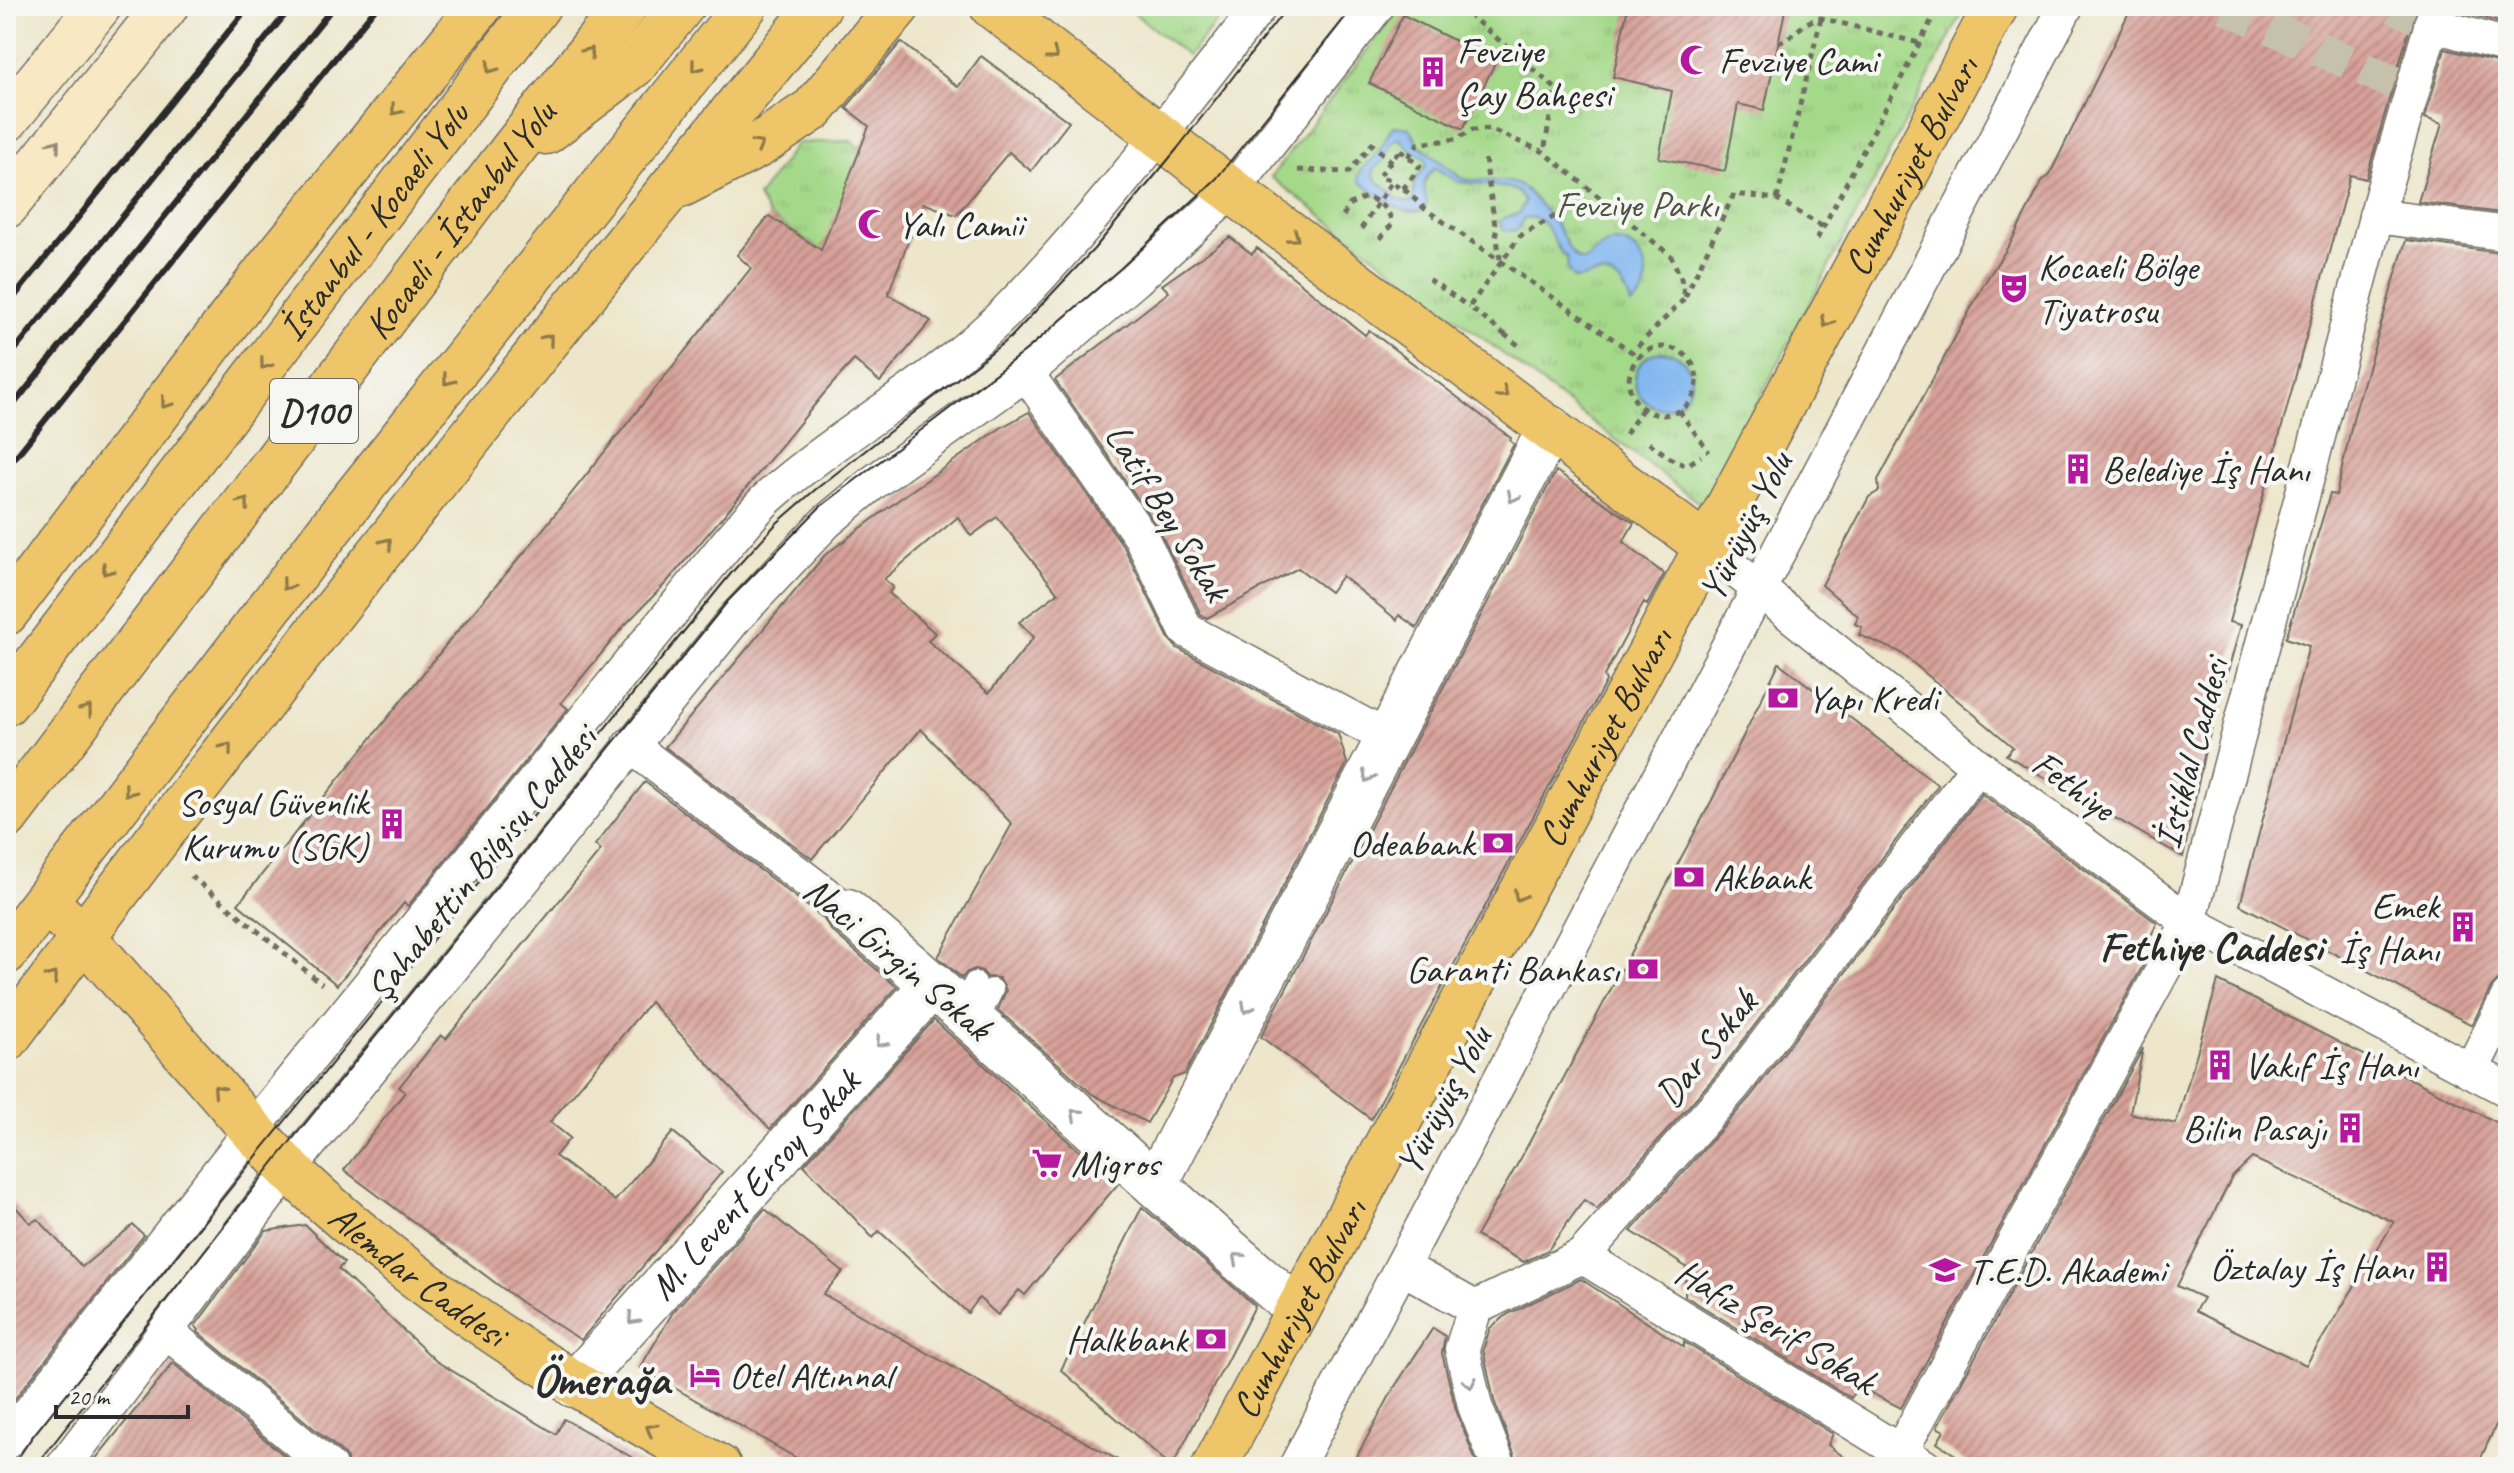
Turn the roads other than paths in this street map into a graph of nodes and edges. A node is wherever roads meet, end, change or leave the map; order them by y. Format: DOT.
graph roads {
  1 [pos="99,6"];
  2 [pos="166,6"];
  3 [pos="480,6"];
  4 [pos="538,6"];
  5 [pos="625,6"];
  6 [pos="682,6"];
  7 [pos="745,6"];
  8 [pos="819,6"];
  9 [pos="898,6"];
  10 [pos="992,6"];
  11 [pos="1260,6"];
  12 [pos="1377,6"];
  13 [pos="1996,6"];
  14 [pos="2066,6"];
  15 [pos="2434,15"];
  16 [pos="2508,46"];
  17 [pos="6,120"];
  18 [pos="1158,135"];
  19 [pos="499,167"];
  20 [pos="1232,191"];
  21 [pos="665,194"];
  22 [pos="6,206"];
  23 [pos="2376,216"];
  24 [pos="2508,234"];
  25 [pos="1026,373"];
  26 [pos="1550,428"];
  27 [pos="1707,547"];
  28 [pos="1760,590"];
  29 [pos="6,613"];
  30 [pos="6,703"];
  31 [pos="1388,738"];
  32 [pos="630,745"];
  33 [pos="1978,766"];
  34 [pos="6,817"];
  35 [pos="45,901"];
  36 [pos="847,911"];
  37 [pos="2189,922"];
  38 [pos="82,935"];
  39 [pos="6,952"];
  40 [pos="2508,997"];
  41 [pos="968,998"];
  42 [pos="6,1040"];
  43 [pos="2471,1071"];
  44 [pos="2508,1090"];
  45 [pos="252,1130"];
  46 [pos="289,1168"];
  47 [pos="1155,1185"];
  48 [pos="1582,1256"];
  49 [pos="1402,1267"];
  50 [pos="1461,1300"];
  51 [pos="1297,1309"];
  52 [pos="166,1331"];
  53 [pos="574,1385"];
  54 [pos="6,1442"];
  55 [pos="1906,1462"];
  56 [pos="63,1467"];
  57 [pos="329,1467"];
  58 [pos="719,1467"];
  59 [pos="1214,1467"];
  60 [pos="1296,1467"];
  61 [pos="1499,1467"];
  1 -- 17 [label="main road"];
  22 -- 2 [label="main road, one-way"];
  3 -- 29 [label="main road, one-way"];
  4 -- 30 [label="main road, İstanbul - Kocaeli Yolu / D100, one-way"];
  19 -- 5 [label="main road, Kocaeli - İstanbul Yolu / D100, one-way"];
  6 -- 19 [label="main road"];
  7 -- 35 [label="main road, one-way"];
  8 -- 21 [label="main road"];
  21 -- 9 [label="main road, one-way"];
  10 -- 18 [label="main road, one-way"];
  11 -- 18 [label="street"];
  12 -- 20 [label="street"];
  13 -- 27 [label="main road, Cumhuriyet Bulvarı, one-way"];
  14 -- 28 [label="street, Yürüyüş Yolu"];
  15 -- 16 [label="street"];
  15 -- 23 [label="street, İstiklal Caddesi"];
  18 -- 20 [label="main road"];
  18 -- 45 [label="street"];
  34 -- 19 [label="main road, Kocaeli - İstanbul Yolu / D100, one-way"];
  20 -- 25 [label="street, Şahabettin Bilgisu Caddesi"];
  20 -- 26 [label="main road, one-way"];
  38 -- 21 [label="main road, one-way"];
  23 -- 24 [label="street"];
  23 -- 37 [label="street, İstiklal Caddesi"];
  25 -- 31 [label="street, Latif Bey Sokak"];
  25 -- 32 [label="street, Şahabettin Bilgisu Caddesi"];
  26 -- 27 [label="main road"];
  26 -- 31 [label="street, one-way"];
  27 -- 28 [label="street, Fethiye"];
  27 -- 51 [label="main road, Cumhuriyet Bulvarı, one-way"];
  28 -- 33 [label="street, Fethiye"];
  28 -- 49 [label="street, Yürüyüş Yolu"];
  31 -- 47 [label="street, one-way"];
  32 -- 36 [label="street, Naci Girgin Sokak"];
  32 -- 46 [label="street, Şahabettin Bilgisu Caddesi"];
  33 -- 37 [label="street, Fethiye"];
  33 -- 48 [label="street, Dar Sokak"];
  35 -- 38 [label="main road, Alemdar Caddesi"];
  35 -- 39 [label="main road"];
  36 -- 41 [label="street, Naci Girgin Sokak"];
  37 -- 43 [label="street, Fethiye"];
  37 -- 55 [label="street, İstiklal Caddesi"];
  42 -- 38 [label="main road, one-way"];
  45 -- 38 [label="main road, Alemdar Caddesi, one-way"];
  40 -- 43 [label="street"];
  47 -- 41 [label="street, Naci Girgin Sokak, one-way"];
  41 -- 53 [label="street, M. Levent Ersoy Sokak, one-way"];
  43 -- 44 [label="street, Fethiye"];
  45 -- 46 [label="main road, Alemdar Caddesi"];
  45 -- 54 [label="street"];
  46 -- 52 [label="street, Şahabettin Bilgisu Caddesi"];
  46 -- 53 [label="main road, Alemdar Caddesi"];
  51 -- 47 [label="street, Naci Girgin Sokak, one-way"];
  48 -- 50 [label="street, Dar Sokak"];
  48 -- 55 [label="street, Hafız Şerif Sokak"];
  49 -- 50 [label="street"];
  49 -- 60 [label="street, Yürüyüş Yolu"];
  50 -- 61 [label="street, one-way"];
  51 -- 59 [label="main road, Cumhuriyet Bulvarı"];
  52 -- 56 [label="street, Şahabettin Bilgisu Caddesi"];
  52 -- 57 [label="street"];
  58 -- 53 [label="main road, Alemdar Caddesi, one-way"];
}
